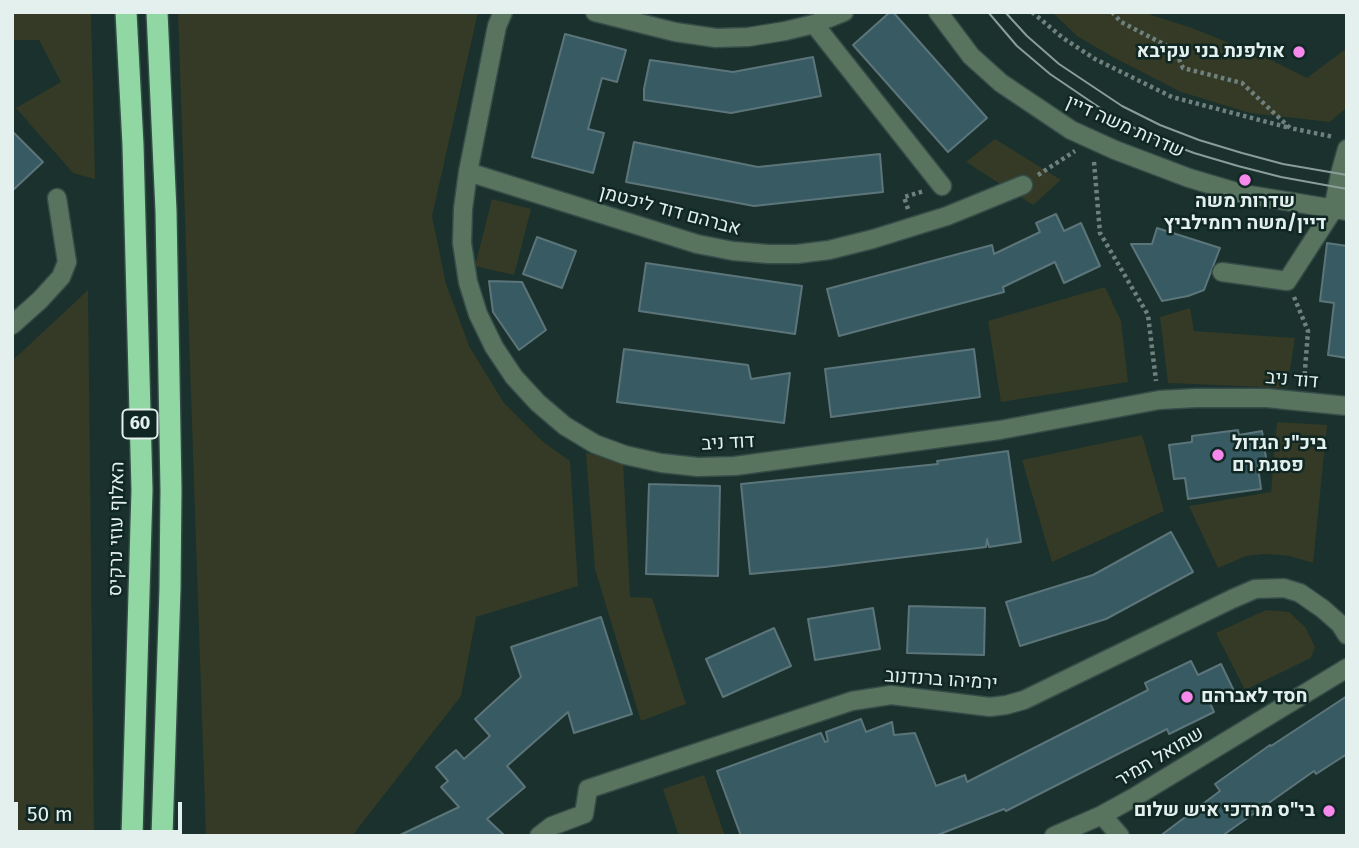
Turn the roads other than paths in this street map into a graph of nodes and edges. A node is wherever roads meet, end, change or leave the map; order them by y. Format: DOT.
graph roads {
  1 [pos="127,12"];
  2 [pos="157,12"];
  3 [pos="503,12"];
  4 [pos="595,12"];
  5 [pos="844,12"];
  6 [pos="938,12"];
  7 [pos="950,12"];
  8 [pos="814,24"];
  9 [pos="990,73"];
  10 [pos="1341,143"];
  11 [pos="468,172"];
  12 [pos="1023,185"];
  13 [pos="942,186"];
  14 [pos="1347,195"];
  15 [pos="57,198"];
  16 [pos="1342,211"];
  17 [pos="1222,272"];
  18 [pos="12,325"];
  19 [pos="1347,406"];
  20 [pos="1347,635"];
  21 [pos="1347,668"];
  22 [pos="1106,816"];
  23 [pos="132,836"];
  24 [pos="162,836"];
  25 [pos="538,836"];
  26 [pos="1054,836"];
  27 [pos="1120,836"];
  1 -- 23 [label="highway, האלוף עוזי נרקיס / 60"];
  2 -- 24 [label="highway, 60"];
  3 -- 11 [label="street, דוד ניב"];
  4 -- 8 [label="street"];
  5 -- 8 [label="street"];
  6 -- 9 [label="street, שדרות משה דיין"];
  7 -- 9 [label="street"];
  8 -- 13 [label="street"];
  9 -- 16 [label="street, שדרות משה דיין"];
  10 -- 16 [label="street"];
  11 -- 12 [label="street, אברהם דוד ליכטמן"];
  11 -- 19 [label="street, דוד ניב"];
  14 -- 16 [label="street"];
  15 -- 18 [label="street"];
  16 -- 17 [label="street"];
  20 -- 25 [label="street, ירמיהו ברנדנוב"];
  21 -- 22 [label="street, שמואל תמיר"];
  22 -- 26 [label="street, שמואל תמיר"];
  22 -- 27 [label="street"];
}
